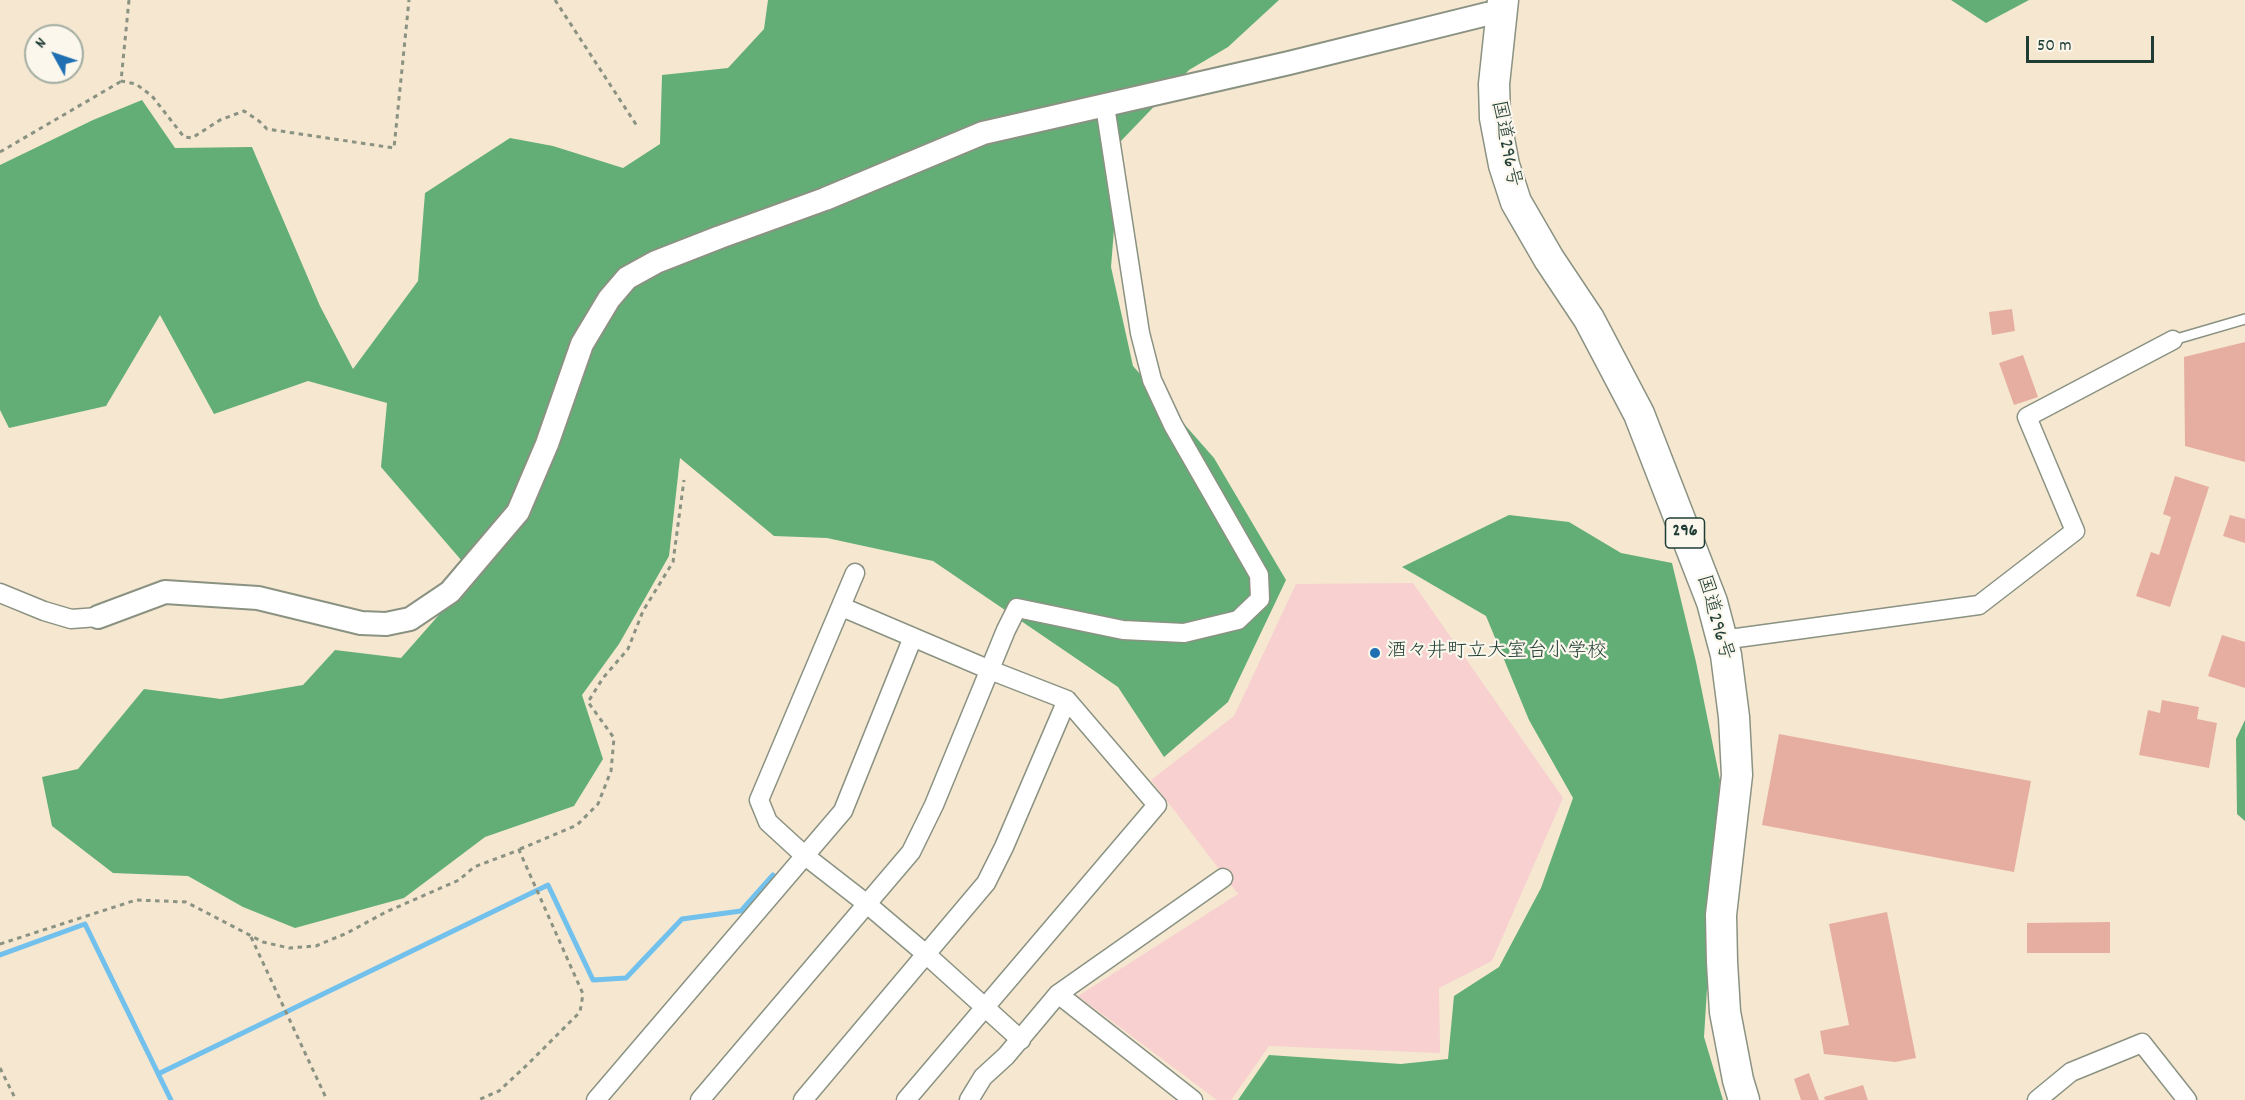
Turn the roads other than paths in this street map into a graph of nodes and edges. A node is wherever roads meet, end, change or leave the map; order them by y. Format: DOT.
graph roads {
  1 [pos="1502,7"];
  2 [pos="1105,105"];
  3 [pos="2245,319"];
  4 [pos="2174,340"];
  5 [pos="855,573"];
  6 [pos="0,593"];
  7 [pos="842,607"];
  8 [pos="98,617"];
  9 [pos="913,637"];
  10 [pos="1722,640"];
  11 [pos="990,670"];
  12 [pos="1067,700"];
  13 [pos="804,855"];
  14 [pos="1223,878"];
  15 [pos="867,904"];
  16 [pos="927,955"];
  17 [pos="1058,994"];
  18 [pos="985,1007"];
  19 [pos="1021,1040"];
  20 [pos="604,1097"];
  21 [pos="700,1100"];
  22 [pos="803,1100"];
  23 [pos="906,1100"];
  24 [pos="969,1100"];
  25 [pos="1192,1100"];
  26 [pos="1744,1100"];
  27 [pos="2037,1100"];
  28 [pos="2187,1100"];
  1 -- 2 [label="street"];
  1 -- 10 [label="highway, 国道296号 / 296"];
  2 -- 8 [label="street"];
  2 -- 11 [label="street"];
  3 -- 4 [label="lane"];
  4 -- 10 [label="street"];
  5 -- 7 [label="street"];
  6 -- 8 [label="street"];
  7 -- 9 [label="street"];
  7 -- 13 [label="street"];
  9 -- 11 [label="street"];
  9 -- 13 [label="street"];
  10 -- 26 [label="highway, 国道296号 / 296"];
  11 -- 12 [label="street"];
  11 -- 15 [label="street"];
  12 -- 16 [label="street"];
  12 -- 18 [label="street"];
  13 -- 15 [label="street"];
  13 -- 20 [label="street"];
  14 -- 17 [label="street"];
  15 -- 16 [label="street"];
  15 -- 21 [label="street"];
  16 -- 18 [label="street"];
  16 -- 22 [label="street"];
  17 -- 19 [label="street"];
  17 -- 25 [label="street"];
  18 -- 19 [label="street"];
  18 -- 23 [label="street"];
  19 -- 24 [label="street"];
  27 -- 28 [label="street"];
}
